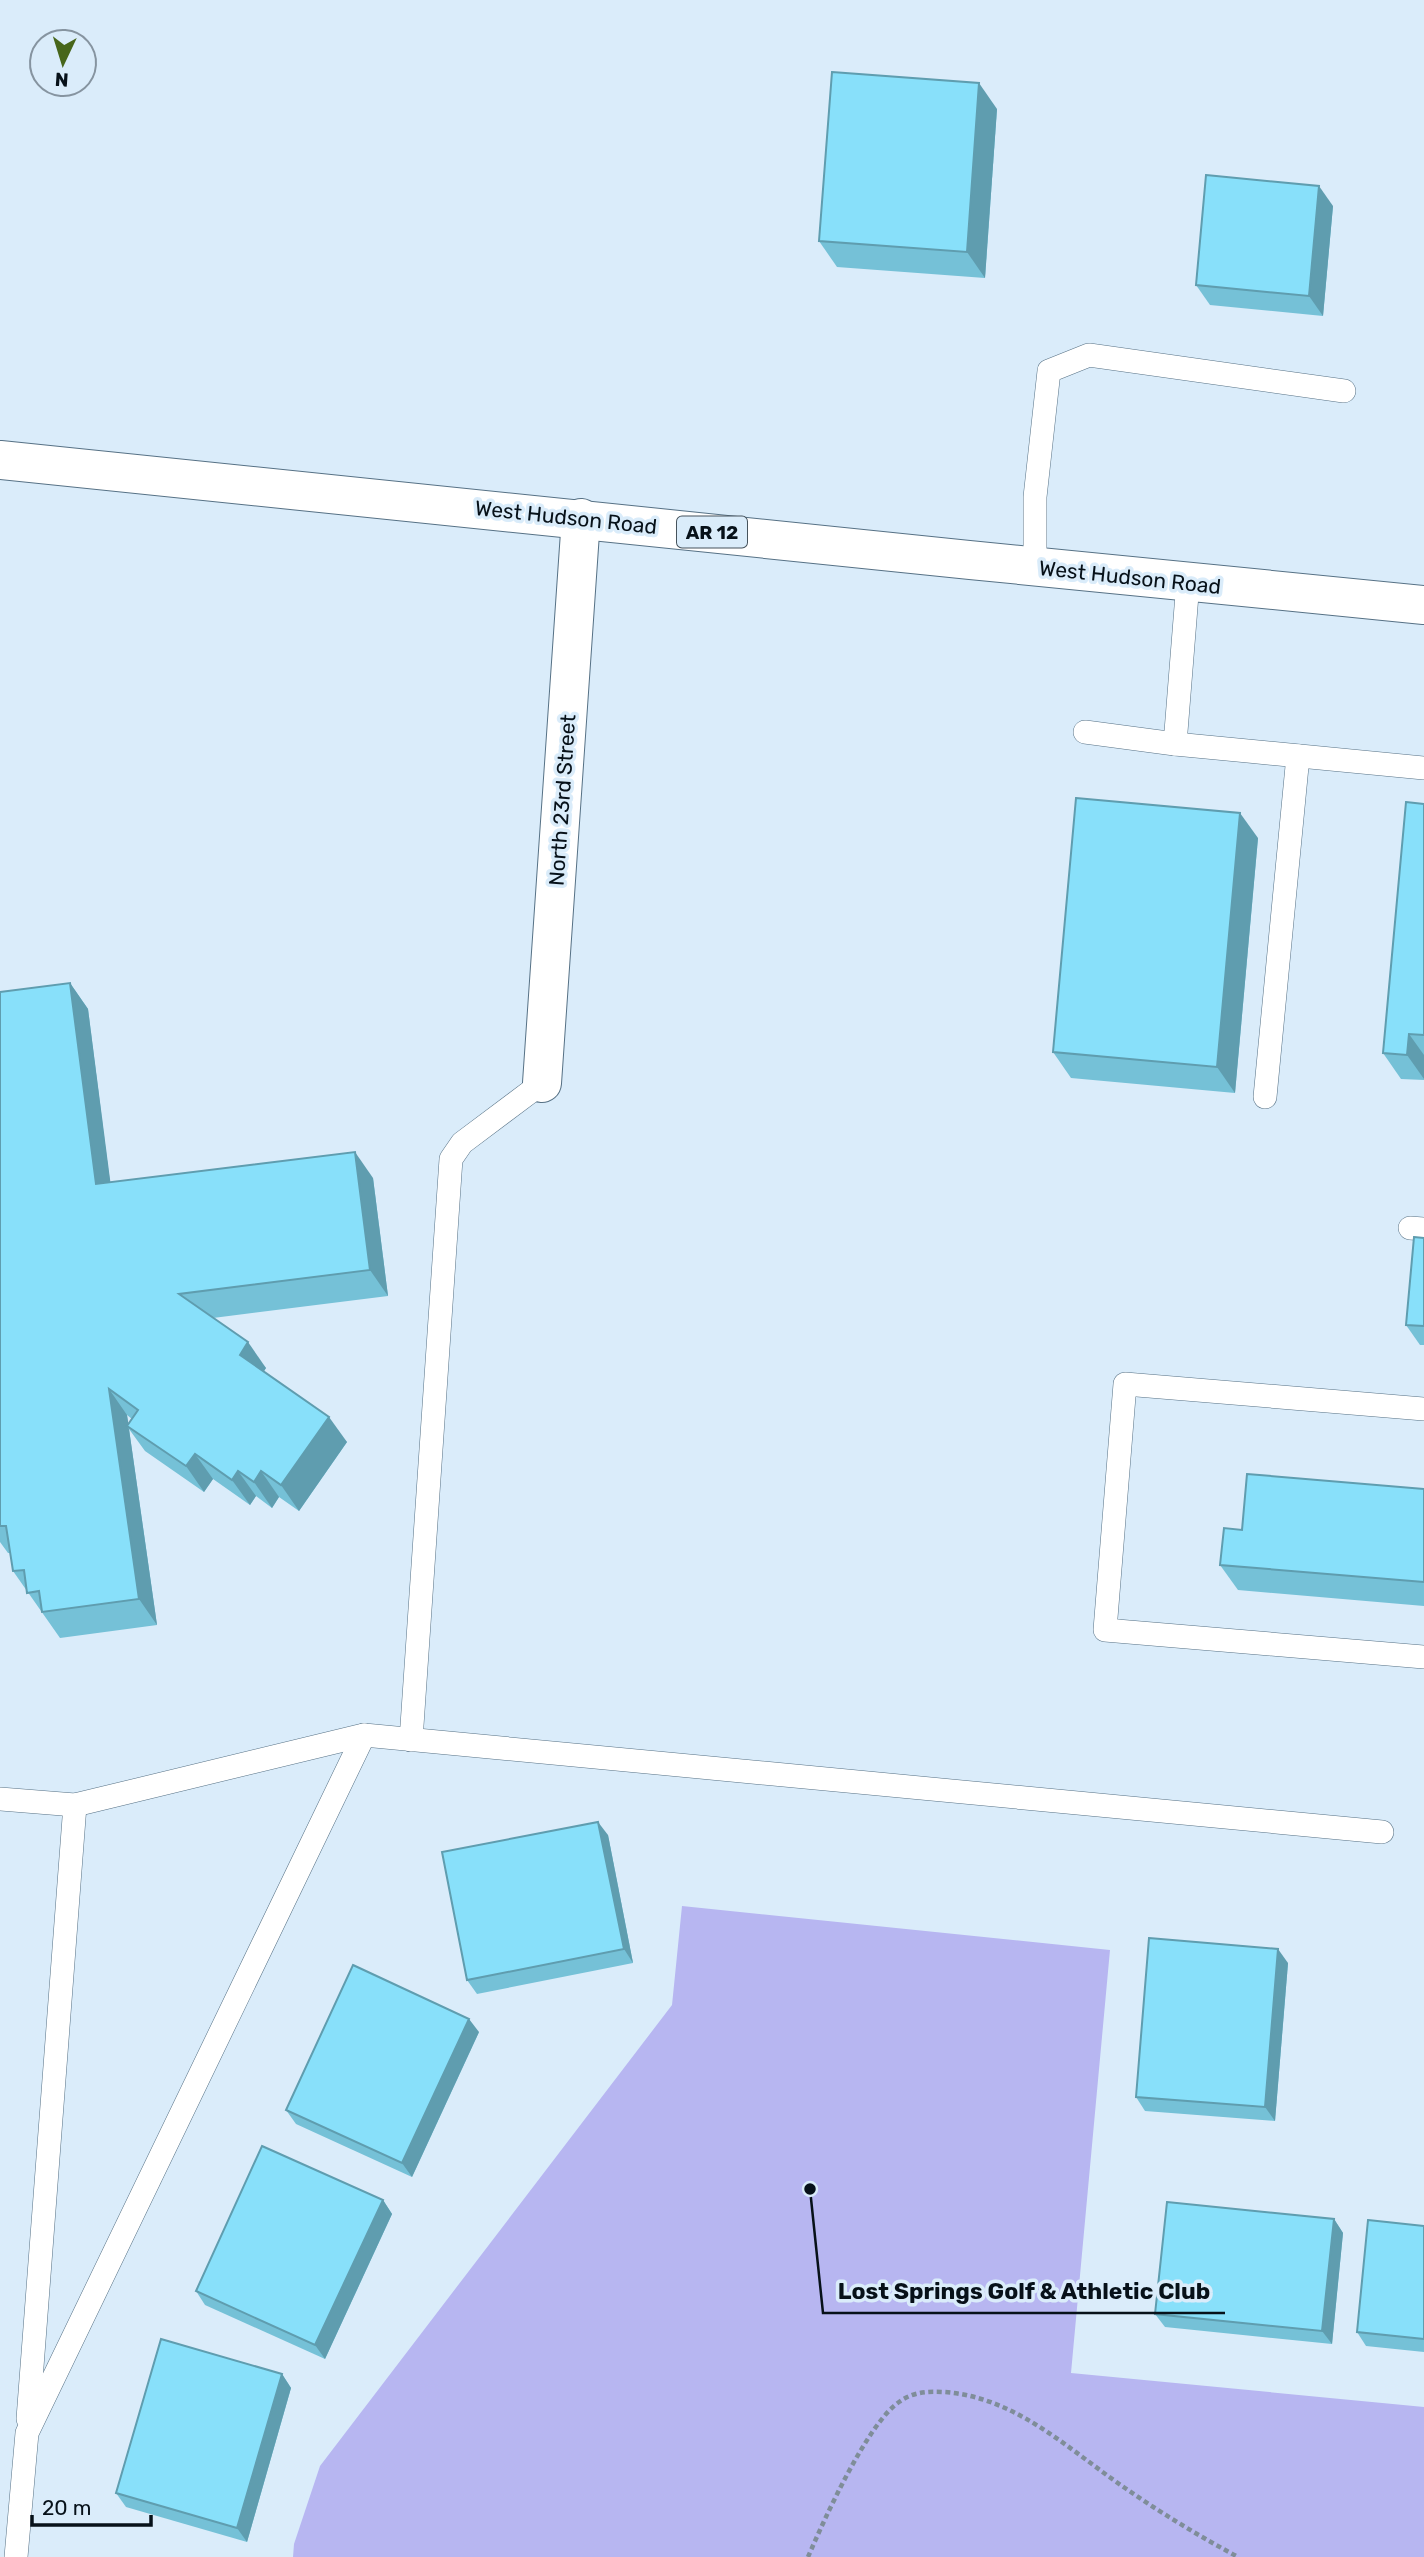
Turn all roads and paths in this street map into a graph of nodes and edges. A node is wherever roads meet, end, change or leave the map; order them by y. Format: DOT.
graph roads {
  1 [pos="1343,391"];
  2 [pos="0,460"];
  3 [pos="581,518"];
  4 [pos="1035,568"];
  5 [pos="1188,582"];
  6 [pos="1424,602"];
  7 [pos="1085,733"];
  8 [pos="1175,744"];
  9 [pos="1298,756"];
  10 [pos="1424,768"];
  11 [pos="542,1083"];
  12 [pos="1265,1097"];
  13 [pos="1424,1409"];
  14 [pos="1424,1657"];
  15 [pos="364,1735"];
  16 [pos="411,1740"];
  17 [pos="0,1798"];
  18 [pos="75,1805"];
  19 [pos="1382,1832"];
  20 [pos="27,2432"];
  21 [pos="16,2557"];
  22 [pos="808,2557"];
  23 [pos="1238,2557"];
  1 -- 4 [label="lane"];
  2 -- 3 [label="main road, West Hudson Road / AR 12"];
  3 -- 4 [label="main road, West Hudson Road / AR 12"];
  3 -- 11 [label="main road, North 23rd Street"];
  4 -- 5 [label="main road, West Hudson Road / AR 12"];
  5 -- 6 [label="main road, West Hudson Road / AR 12"];
  5 -- 8 [label="lane"];
  7 -- 8 [label="lane"];
  8 -- 9 [label="lane"];
  9 -- 10 [label="lane"];
  9 -- 12 [label="lane"];
  11 -- 16 [label="lane"];
  13 -- 14 [label="lane"];
  15 -- 16 [label="lane"];
  15 -- 18 [label="lane"];
  15 -- 20 [label="lane"];
  16 -- 19 [label="lane"];
  17 -- 18 [label="lane"];
  18 -- 20 [label="lane"];
  20 -- 21 [label="lane"];
  22 -- 23 [label="path"];
}
